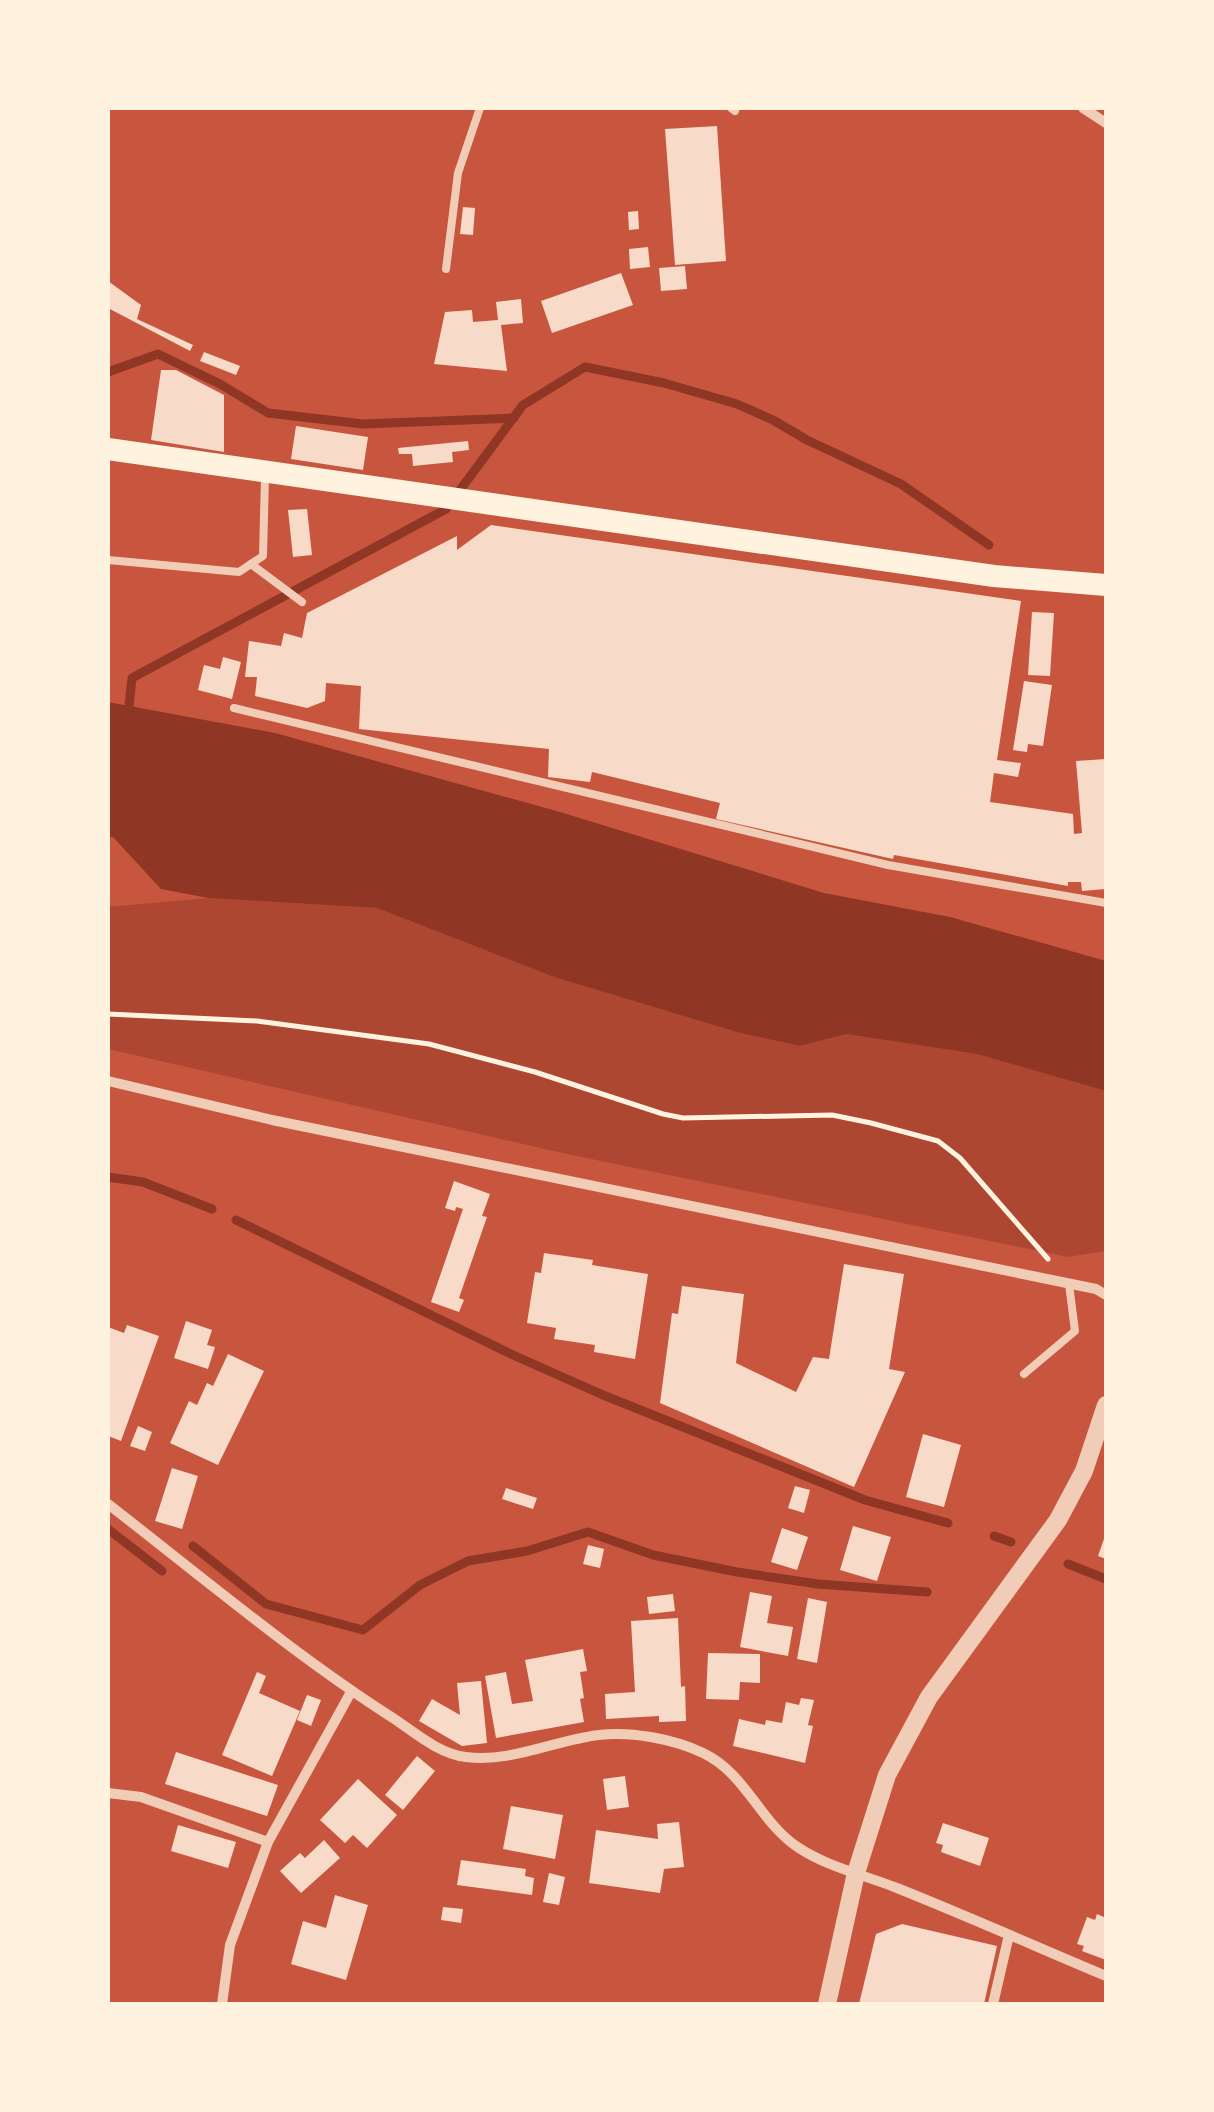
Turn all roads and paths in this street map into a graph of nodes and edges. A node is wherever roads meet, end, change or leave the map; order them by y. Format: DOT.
graph roads {
  1 [pos="480,108"];
  2 [pos="1083,108"];
  3 [pos="1106,123"];
  4 [pos="446,269"];
  5 [pos="108,449"];
  6 [pos="265,472"];
  7 [pos="108,560"];
  8 [pos="251,564"];
  9 [pos="1106,585"];
  10 [pos="302,602"];
  11 [pos="234,708"];
  12 [pos="1106,904"];
  13 [pos="108,1014"];
  14 [pos="108,1081"];
  15 [pos="1069,1284"];
  16 [pos="1106,1294"];
  17 [pos="1024,1374"];
  18 [pos="1106,1405"];
  19 [pos="108,1504"];
  20 [pos="351,1692"];
  21 [pos="108,1793"];
  22 [pos="268,1842"];
  23 [pos="856,1874"];
  24 [pos="1009,1935"];
  25 [pos="1106,1976"];
  26 [pos="222,2004"];
  27 [pos="828,2004"];
  28 [pos="993,2004"];
  1 -- 4 [label="lane"];
  2 -- 3 [label="street"];
  5 -- 6 [label="main road"];
  6 -- 8 [label="lane"];
  6 -- 9 [label="main road"];
  7 -- 8 [label="lane"];
  8 -- 10 [label="lane"];
  11 -- 12 [label="lane"];
  13 -- 15 [label="path"];
  14 -- 15 [label="street"];
  15 -- 16 [label="street"];
  15 -- 17 [label="lane"];
  18 -- 23 [label="street"];
  19 -- 20 [label="street"];
  20 -- 22 [label="street"];
  20 -- 23 [label="street"];
  21 -- 22 [label="street"];
  22 -- 26 [label="street"];
  23 -- 24 [label="street"];
  23 -- 27 [label="street"];
  24 -- 25 [label="street"];
  24 -- 28 [label="street"];
}
